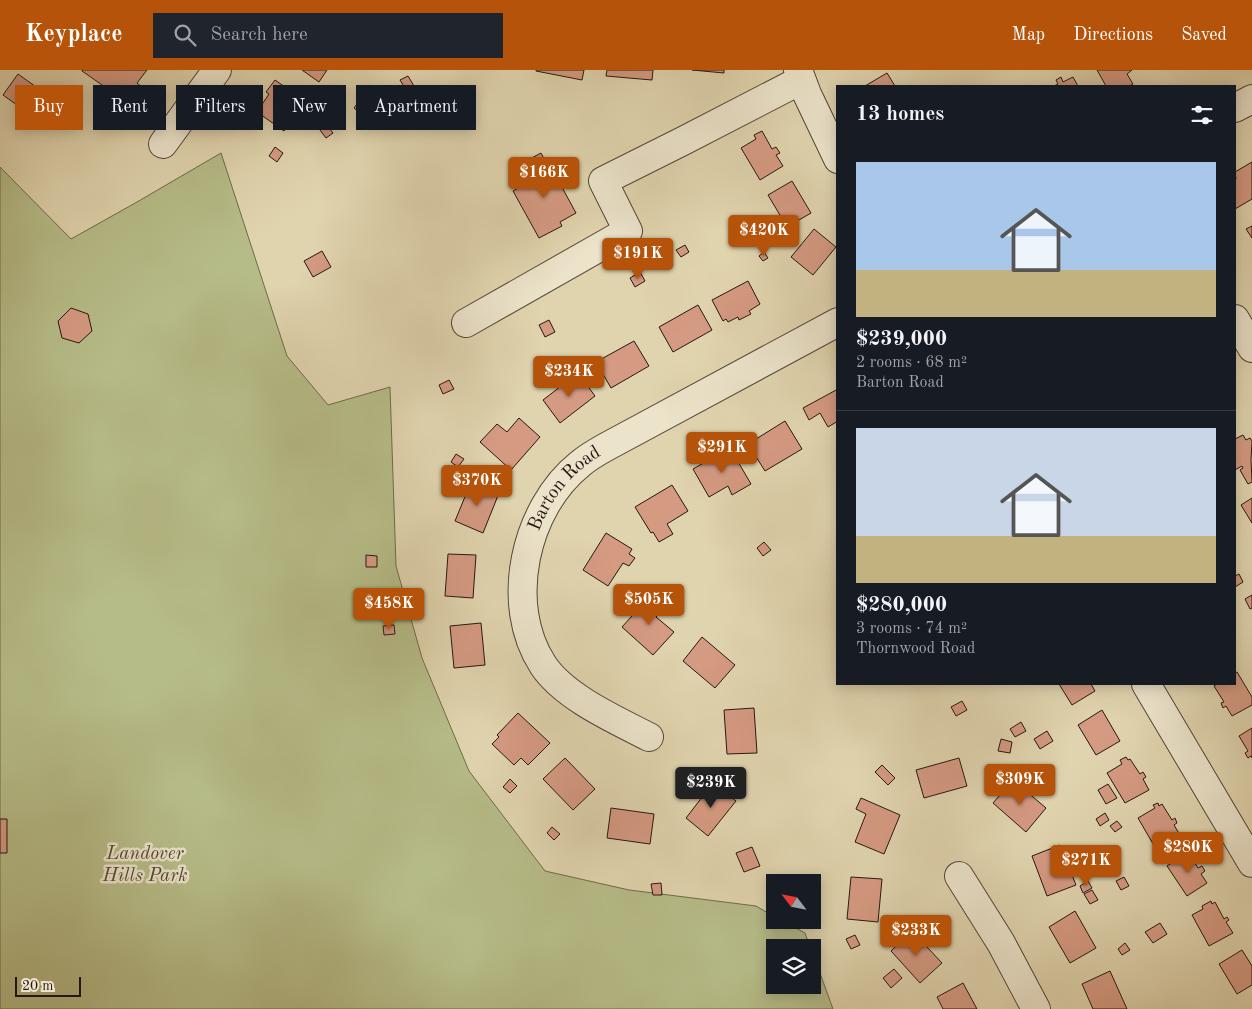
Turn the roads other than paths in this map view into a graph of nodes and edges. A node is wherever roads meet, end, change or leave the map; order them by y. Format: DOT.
graph roads {
  1 [pos="217,70"];
  2 [pos="800,75"];
  3 [pos="1252,99"];
  4 [pos="1236,107"];
  5 [pos="163,144"];
  6 [pos="836,155"];
  7 [pos="1236,321"];
  8 [pos="466,323"];
  9 [pos="836,323"];
  10 [pos="1252,348"];
  11 [pos="1147,685"];
  12 [pos="649,737"];
  13 [pos="1252,863"];
  14 [pos="959,876"];
  15 [pos="1036,1009"];
  1 -- 5 [label="street"];
  2 -- 6 [label="street"];
  2 -- 8 [label="street"];
  3 -- 4 [label="street"];
  7 -- 10 [label="street"];
  9 -- 12 [label="street, Barton Road"];
  11 -- 13 [label="street"];
  14 -- 15 [label="street"];
}
